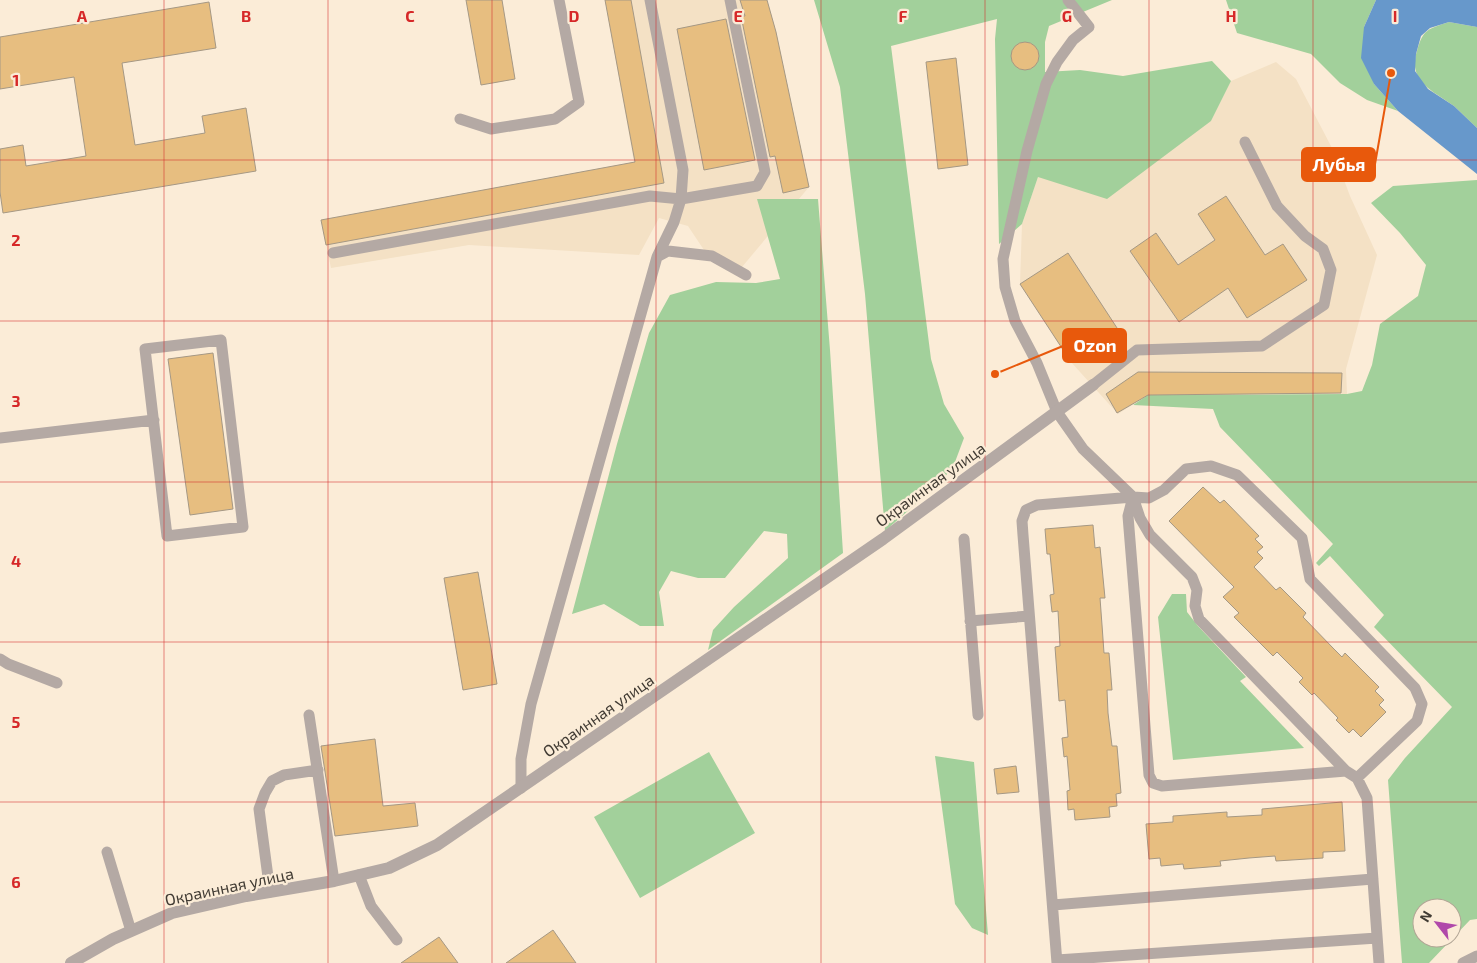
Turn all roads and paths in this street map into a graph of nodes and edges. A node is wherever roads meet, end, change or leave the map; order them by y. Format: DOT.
graph roads {
  1 [pos="559,0"];
  2 [pos="650,0"];
  3 [pos="730,0"];
  4 [pos="1068,0"];
  5 [pos="460,119"];
  6 [pos="1245,142"];
  7 [pos="682,199"];
  8 [pos="333,253"];
  9 [pos="657,257"];
  10 [pos="746,275"];
  11 [pos="1093,385"];
  12 [pos="1057,412"];
  13 [pos="154,420"];
  14 [pos="0,438"];
  15 [pos="1133,497"];
  16 [pos="964,540"];
  17 [pos="1029,616"];
  18 [pos="970,621"];
  19 [pos="0,660"];
  20 [pos="57,683"];
  21 [pos="309,715"];
  22 [pos="978,715"];
  23 [pos="318,770"];
  24 [pos="1346,772"];
  25 [pos="1357,778"];
  26 [pos="521,788"];
  27 [pos="107,852"];
  28 [pos="359,875"];
  29 [pos="1372,879"];
  30 [pos="334,881"];
  31 [pos="270,892"];
  32 [pos="1053,905"];
  33 [pos="131,931"];
  34 [pos="1377,938"];
  35 [pos="397,940"];
  36 [pos="1477,956"];
  37 [pos="1057,962"];
  38 [pos="71,963"];
  39 [pos="1379,963"];
  40 [pos="1464,963"];
  1 -- 5 [label="lane"];
  2 -- 7 [label="lane"];
  3 -- 7 [label="lane"];
  4 -- 12 [label="lane"];
  6 -- 11 [label="lane"];
  7 -- 8 [label="lane"];
  7 -- 9 [label="lane"];
  9 -- 10 [label="lane"];
  9 -- 26 [label="lane"];
  11 -- 12 [label="street, Окраинная улица"];
  12 -- 15 [label="lane"];
  12 -- 26 [label="street, Окраинная улица"];
  13 -- 13 [label="lane"];
  13 -- 14 [label="lane"];
  15 -- 17 [label="lane"];
  15 -- 24 [label="lane"];
  15 -- 24 [label="lane"];
  15 -- 25 [label="lane"];
  16 -- 18 [label="lane"];
  17 -- 18 [label="lane"];
  17 -- 32 [label="lane"];
  18 -- 22 [label="lane"];
  19 -- 20 [label="lane"];
  21 -- 23 [label="lane"];
  23 -- 30 [label="lane"];
  23 -- 31 [label="lane"];
  24 -- 25 [label="lane"];
  25 -- 29 [label="lane"];
  26 -- 28 [label="street, Окраинная улица"];
  27 -- 33 [label="lane"];
  28 -- 30 [label="street, Окраинная улица"];
  28 -- 35 [label="lane"];
  29 -- 32 [label="lane"];
  29 -- 34 [label="lane"];
  30 -- 31 [label="street, Окраинная улица"];
  31 -- 33 [label="street, Окраинная улица"];
  32 -- 37 [label="lane"];
  33 -- 38 [label="street, Окраинная улица"];
  34 -- 37 [label="lane"];
  34 -- 39 [label="lane"];
  36 -- 40 [label="lane"];
}
